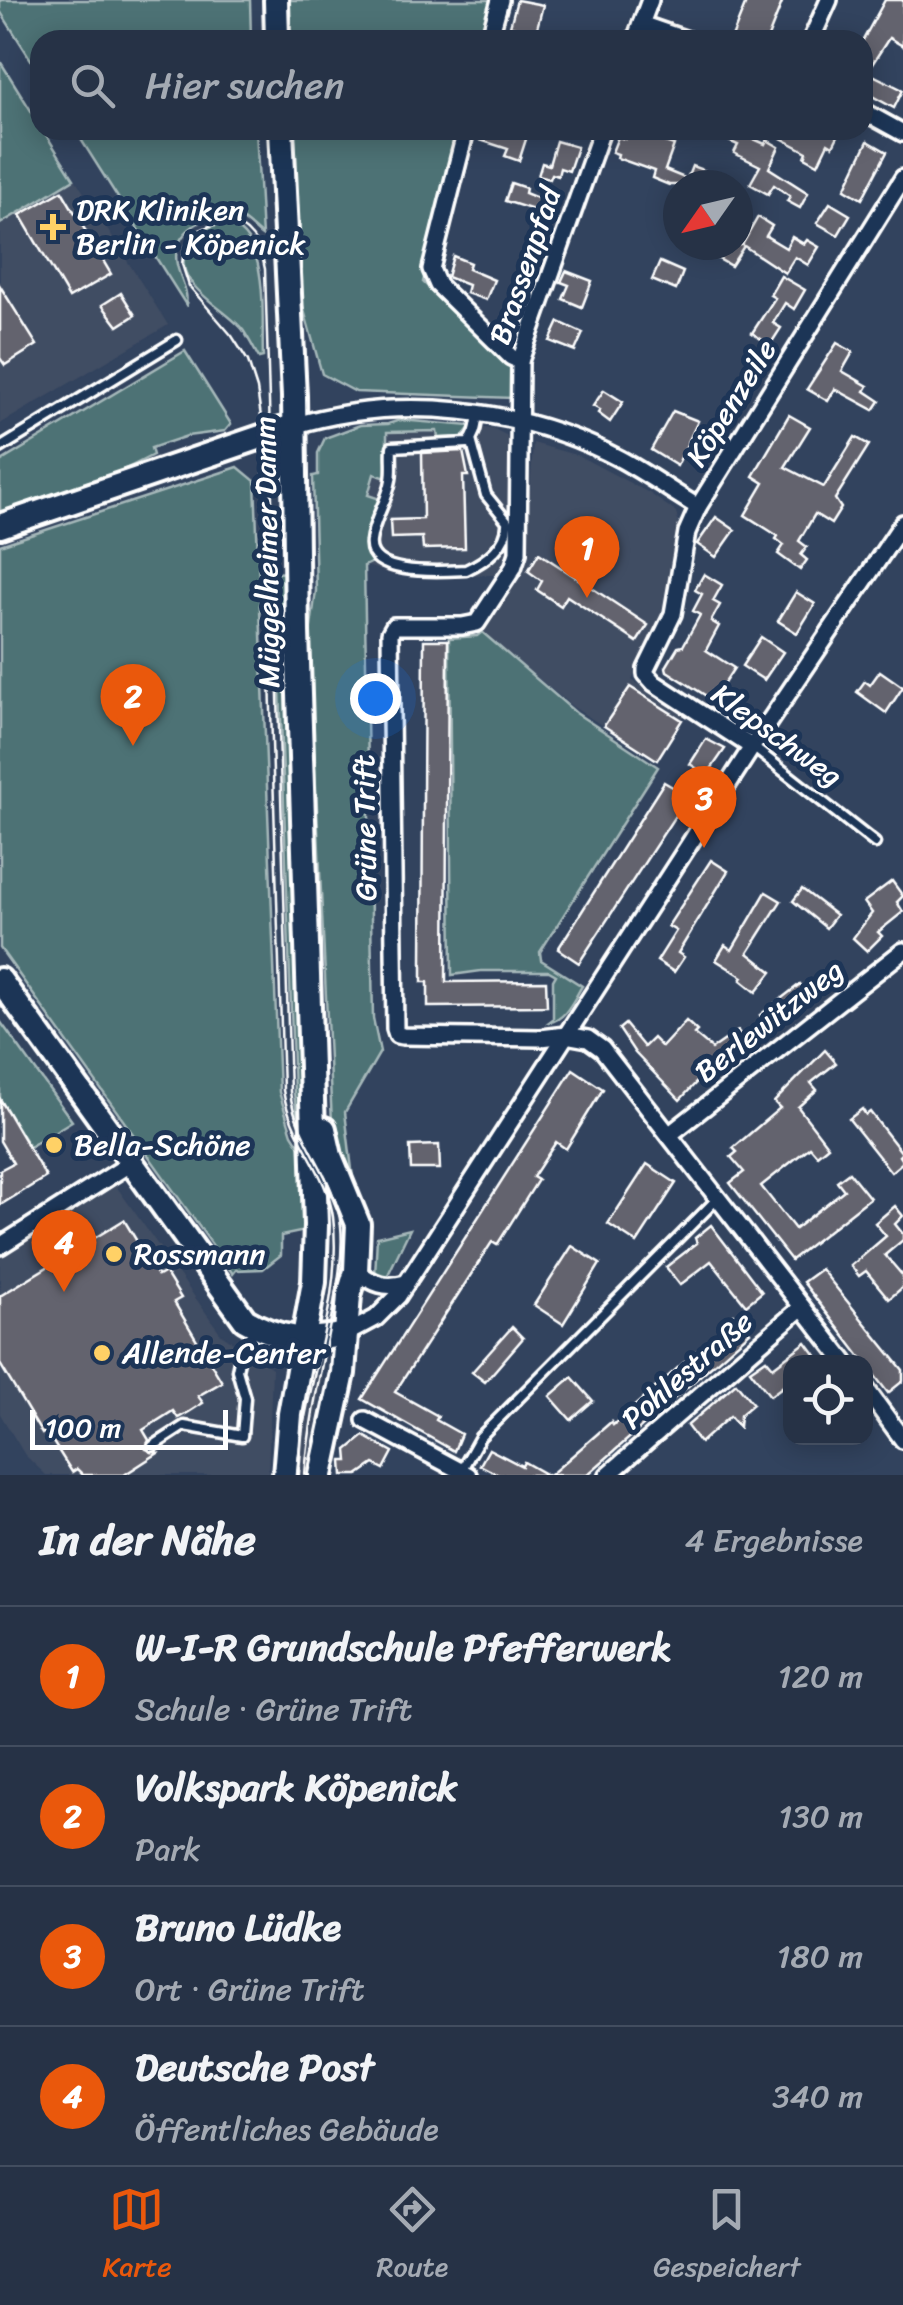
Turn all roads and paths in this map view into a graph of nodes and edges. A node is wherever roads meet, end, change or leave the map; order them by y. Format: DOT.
graph roads {
  1 [pos="276,0"];
  2 [pos="500,0"];
  3 [pos="650,0"];
  4 [pos="829,0"];
  5 [pos="278,30"];
  6 [pos="492,30"];
  7 [pos="639,30"];
  8 [pos="816,30"];
  9 [pos="873,117"];
  10 [pos="903,132"];
  11 [pos="280,140"];
  12 [pos="463,140"];
  13 [pos="598,140"];
  14 [pos="903,178"];
  15 [pos="176,340"];
  16 [pos="520,360"];
  17 [pos="478,414"];
  18 [pos="520,424"];
  19 [pos="293,426"];
  20 [pos="471,440"];
  21 [pos="0,448"];
  22 [pos="698,506"];
  23 [pos="903,523"];
  24 [pos="0,526"];
  25 [pos="896,549"];
  26 [pos="646,674"];
  27 [pos="752,747"];
  28 [pos="875,843"];
  29 [pos="903,951"];
  30 [pos="308,973"];
  31 [pos="0,980"];
  32 [pos="566,1035"];
  33 [pos="669,1135"];
  34 [pos="131,1163"];
  35 [pos="717,1199"];
  36 [pos="0,1246"];
  37 [pos="356,1272"];
  38 [pos="406,1284"];
  39 [pos="802,1308"];
  40 [pos="255,1326"];
  41 [pos="346,1334"];
  42 [pos="304,1339"];
  43 [pos="839,1355"];
  44 [pos="873,1399"];
  45 [pos="364,1420"];
  46 [pos="903,1440"];
  47 [pos="153,1446"];
  48 [pos="464,1473"];
  49 [pos="285,1475"];
  50 [pos="321,1475"];
  51 [pos="608,1475"];
  1 -- 5 [label="main road"];
  2 -- 6 [label="street"];
  3 -- 7 [label="street"];
  4 -- 8 [label="street"];
  9 -- 10 [label="street"];
  11 -- 19 [label="main road, Müggelheimer Damm"];
  12 -- 16 [label="street"];
  13 -- 16 [label="street, Brassenpfad"];
  14 -- 22 [label="street, Köpenzeile"];
  15 -- 21 [label="lane"];
  16 -- 18 [label="street, Brassenpfad"];
  17 -- 18 [label="street"];
  17 -- 19 [label="street"];
  17 -- 20 [label="lane"];
  18 -- 22 [label="street"];
  18 -- 32 [label="street, Grüne Trift"];
  19 -- 24 [label="main road"];
  19 -- 30 [label="main road, Müggelheimer Damm"];
  20 -- 20 [label="lane"];
  22 -- 26 [label="street, Köpenzeile"];
  23 -- 25 [label="street"];
  25 -- 27 [label="street"];
  26 -- 27 [label="street, Klepschweg"];
  27 -- 28 [label="lane, Klepschweg"];
  27 -- 32 [label="street"];
  29 -- 33 [label="street, Berlewitzweg"];
  30 -- 37 [label="main road, Müggelheimer Damm"];
  30 -- 42 [label="main road, Müggelheimer Damm"];
  31 -- 34 [label="main road"];
  32 -- 33 [label="street"];
  32 -- 38 [label="street"];
  33 -- 35 [label="street"];
  34 -- 36 [label="street"];
  34 -- 40 [label="main road"];
  35 -- 39 [label="street"];
  35 -- 48 [label="lane"];
  37 -- 38 [label="street"];
  37 -- 41 [label="main road, Müggelheimer Damm"];
  38 -- 41 [label="street"];
  39 -- 43 [label="street"];
  39 -- 51 [label="street, Pohlestraße"];
  40 -- 42 [label="main road"];
  40 -- 47 [label="lane"];
  41 -- 42 [label="main road"];
  41 -- 50 [label="main road, Müggelheimer Damm"];
  42 -- 49 [label="main road, Müggelheimer Damm"];
  44 -- 46 [label="street"];
  45 -- 48 [label="street"];
}
